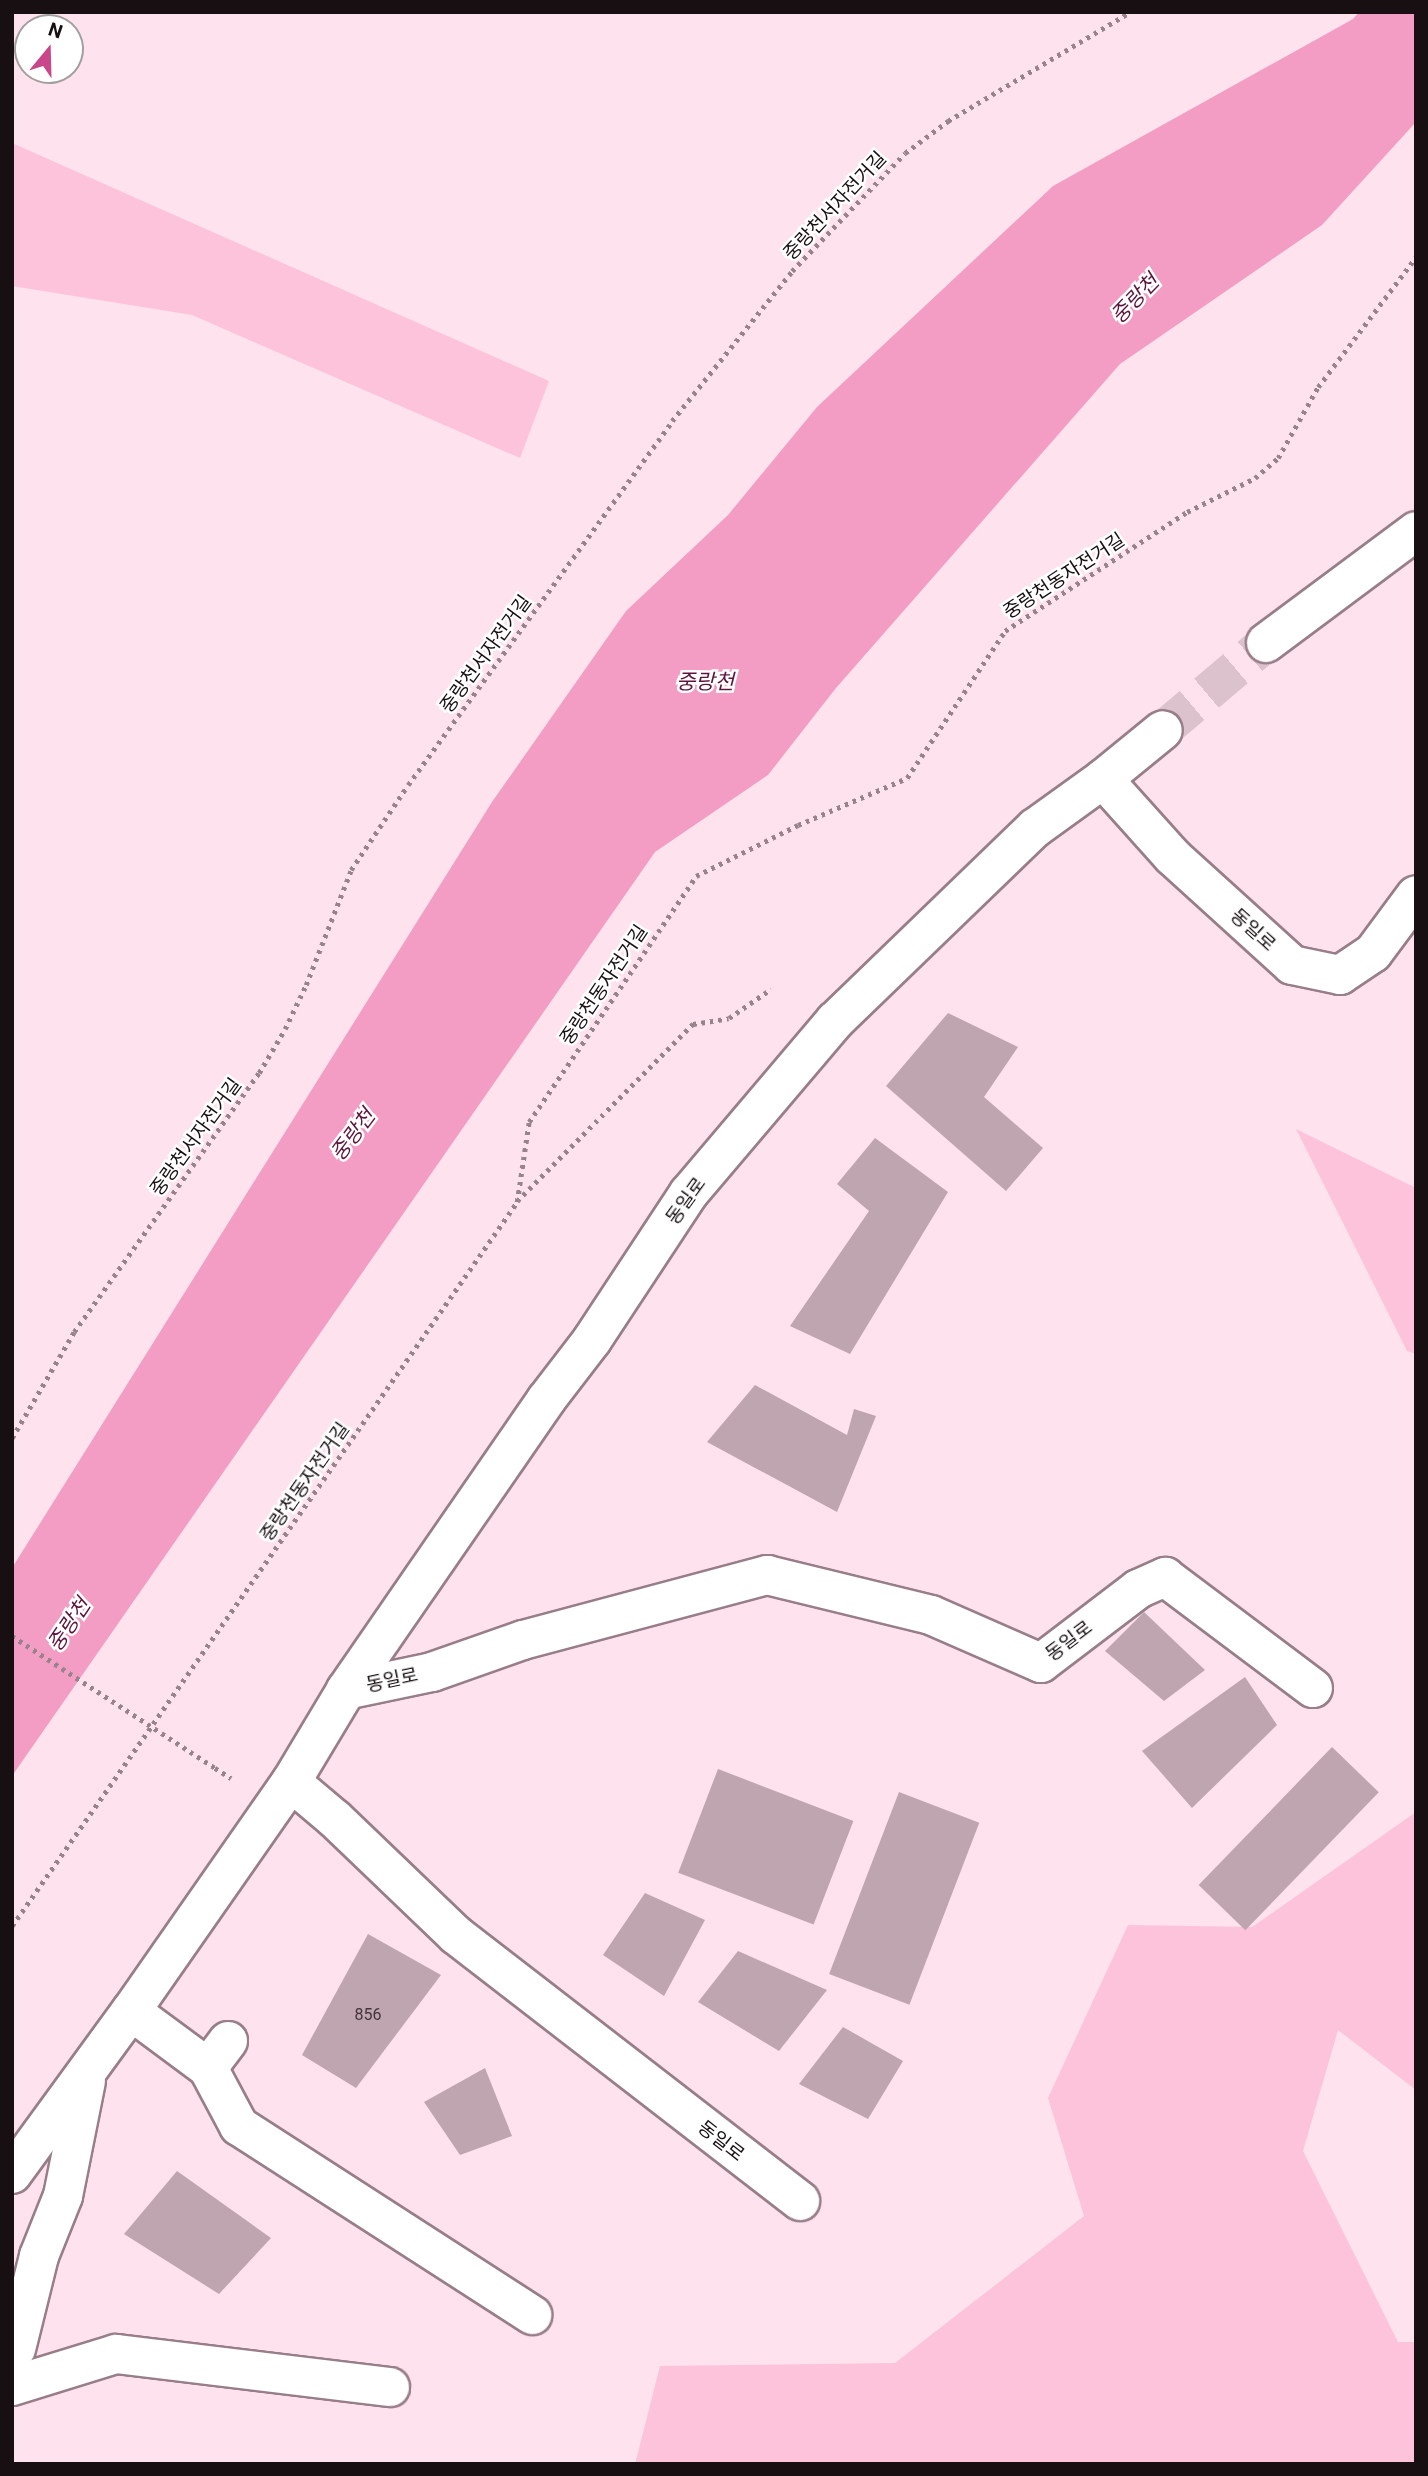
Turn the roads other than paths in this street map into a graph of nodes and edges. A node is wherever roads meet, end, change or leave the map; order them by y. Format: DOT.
graph roads {
  1 [pos="1416,531"];
  2 [pos="1266,643"];
  3 [pos="1163,730"];
  4 [pos="1103,779"];
  5 [pos="1416,895"];
  6 [pos="1313,1688"];
  7 [pos="346,1690"];
  8 [pos="290,1782"];
  9 [pos="131,2011"];
  10 [pos="88,2069"];
  11 [pos="12,2174"];
  12 [pos="800,2201"];
  13 [pos="532,2315"];
  14 [pos="13,2361"];
  15 [pos="390,2387"];
  1 -- 2 [label="street"];
  3 -- 4 [label="street, 동일로"];
  4 -- 5 [label="street, 동일로"];
  4 -- 7 [label="street, 동일로"];
  6 -- 7 [label="street, 동일로"];
  7 -- 8 [label="street, 동일로"];
  8 -- 9 [label="street, 동일로"];
  8 -- 12 [label="street, 동일로"];
  9 -- 10 [label="street, 동일로"];
  9 -- 13 [label="street"];
  10 -- 11 [label="street, 동일로"];
  10 -- 14 [label="street"];
  14 -- 15 [label="street"];
}
